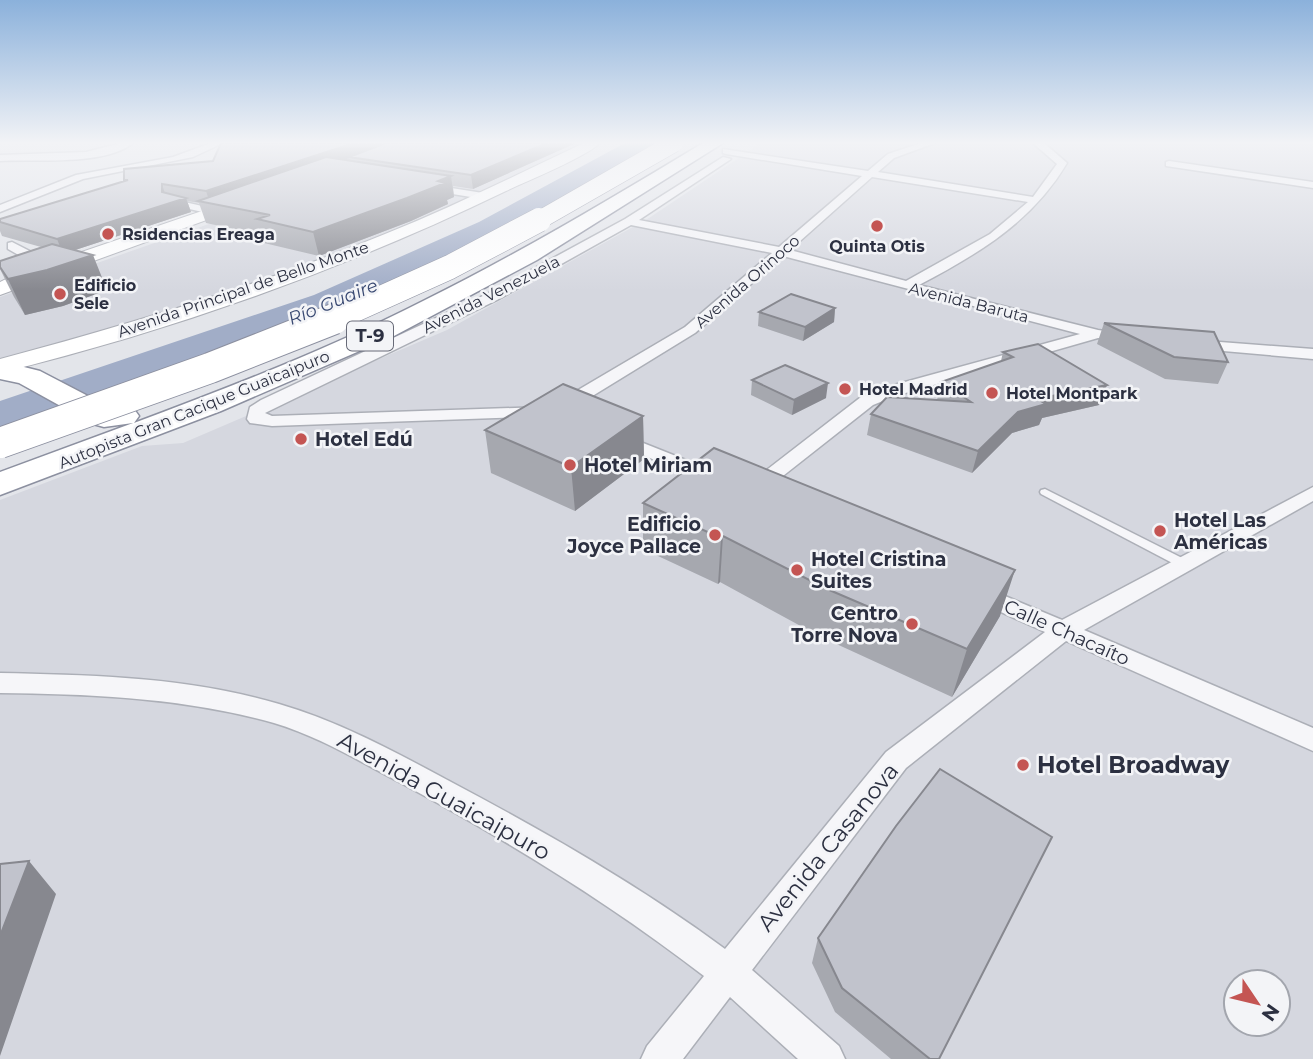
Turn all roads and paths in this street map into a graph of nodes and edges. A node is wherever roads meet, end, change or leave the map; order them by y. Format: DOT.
graph roads {
  1 [pos="39,192"];
  2 [pos="460,192"];
  3 [pos="490,192"];
  4 [pos="587,192"];
  5 [pos="613,192"];
  6 [pos="644,192"];
  7 [pos="668,192"];
  8 [pos="848,192"];
  9 [pos="985,192"];
  10 [pos="1040,192"];
  11 [pos="483,196"];
  12 [pos="253,199"];
  13 [pos="1033,200"];
  14 [pos="171,202"];
  15 [pos="0,209"];
  16 [pos="216,212"];
  17 [pos="629,221"];
  18 [pos="12,246"];
  19 [pos="781,251"];
  20 [pos="53,268"];
  21 [pos="907,286"];
  22 [pos="0,288"];
  23 [pos="1098,334"];
  24 [pos="1144,340"];
  25 [pos="1182,344"];
  26 [pos="1313,354"];
  27 [pos="10,371"];
  28 [pos="556,411"];
  29 [pos="0,443"];
  30 [pos="0,484"];
  31 [pos="1045,492"];
  32 [pos="749,493"];
  33 [pos="1313,494"];
  34 [pos="774,504"];
  35 [pos="1184,564"];
  36 [pos="963,586"];
  37 [pos="1064,630"];
  38 [pos="0,683"];
  39 [pos="1313,740"];
  40 [pos="727,972"];
  41 [pos="660,1059"];
  42 [pos="826,1059"];
  1 -- 15 [label="street"];
  2 -- 11 [label="street"];
  3 -- 11 [label="street, Avenida Principal de Bello Monte"];
  4 -- 29 [label="highway, Autopista Gran Cacique Guaicaipuro / T-9, bridge"];
  5 -- 27 [label="highway"];
  6 -- 30 [label="highway, Autopista Gran Cacique Guaicaipuro / T-9"];
  7 -- 17 [label="street, Avenida Venezuela"];
  8 -- 19 [label="street, Avenida Orinoco"];
  9 -- 13 [label="street"];
  10 -- 13 [label="street"];
  11 -- 27 [label="street, Avenida Principal de Bello Monte"];
  12 -- 16 [label="street"];
  13 -- 21 [label="street"];
  14 -- 16 [label="street"];
  16 -- 20 [label="street"];
  17 -- 19 [label="street, Avenida Baruta"];
  17 -- 28 [label="street, Avenida Venezuela"];
  18 -- 20 [label="street"];
  19 -- 21 [label="street, Avenida Baruta"];
  19 -- 28 [label="street, Avenida Orinoco"];
  20 -- 22 [label="street"];
  21 -- 23 [label="street, Avenida Baruta"];
  23 -- 24 [label="street, Avenida Baruta"];
  23 -- 32 [label="street"];
  25 -- 26 [label="street"];
  28 -- 32 [label="street"];
  31 -- 35 [label="lane"];
  32 -- 34 [label="street"];
  33 -- 35 [label="street, Avenida Casanova"];
  35 -- 37 [label="street, Avenida Casanova"];
  36 -- 37 [label="street, Calle Chacaíto"];
  37 -- 39 [label="street, Calle Chacaíto"];
  37 -- 40 [label="street, Avenida Casanova"];
  38 -- 40 [label="street, Avenida Guaicaipuro"];
  40 -- 41 [label="street, Avenida Casanova"];
  40 -- 42 [label="street, Avenida Guaicaipuro"];
}
